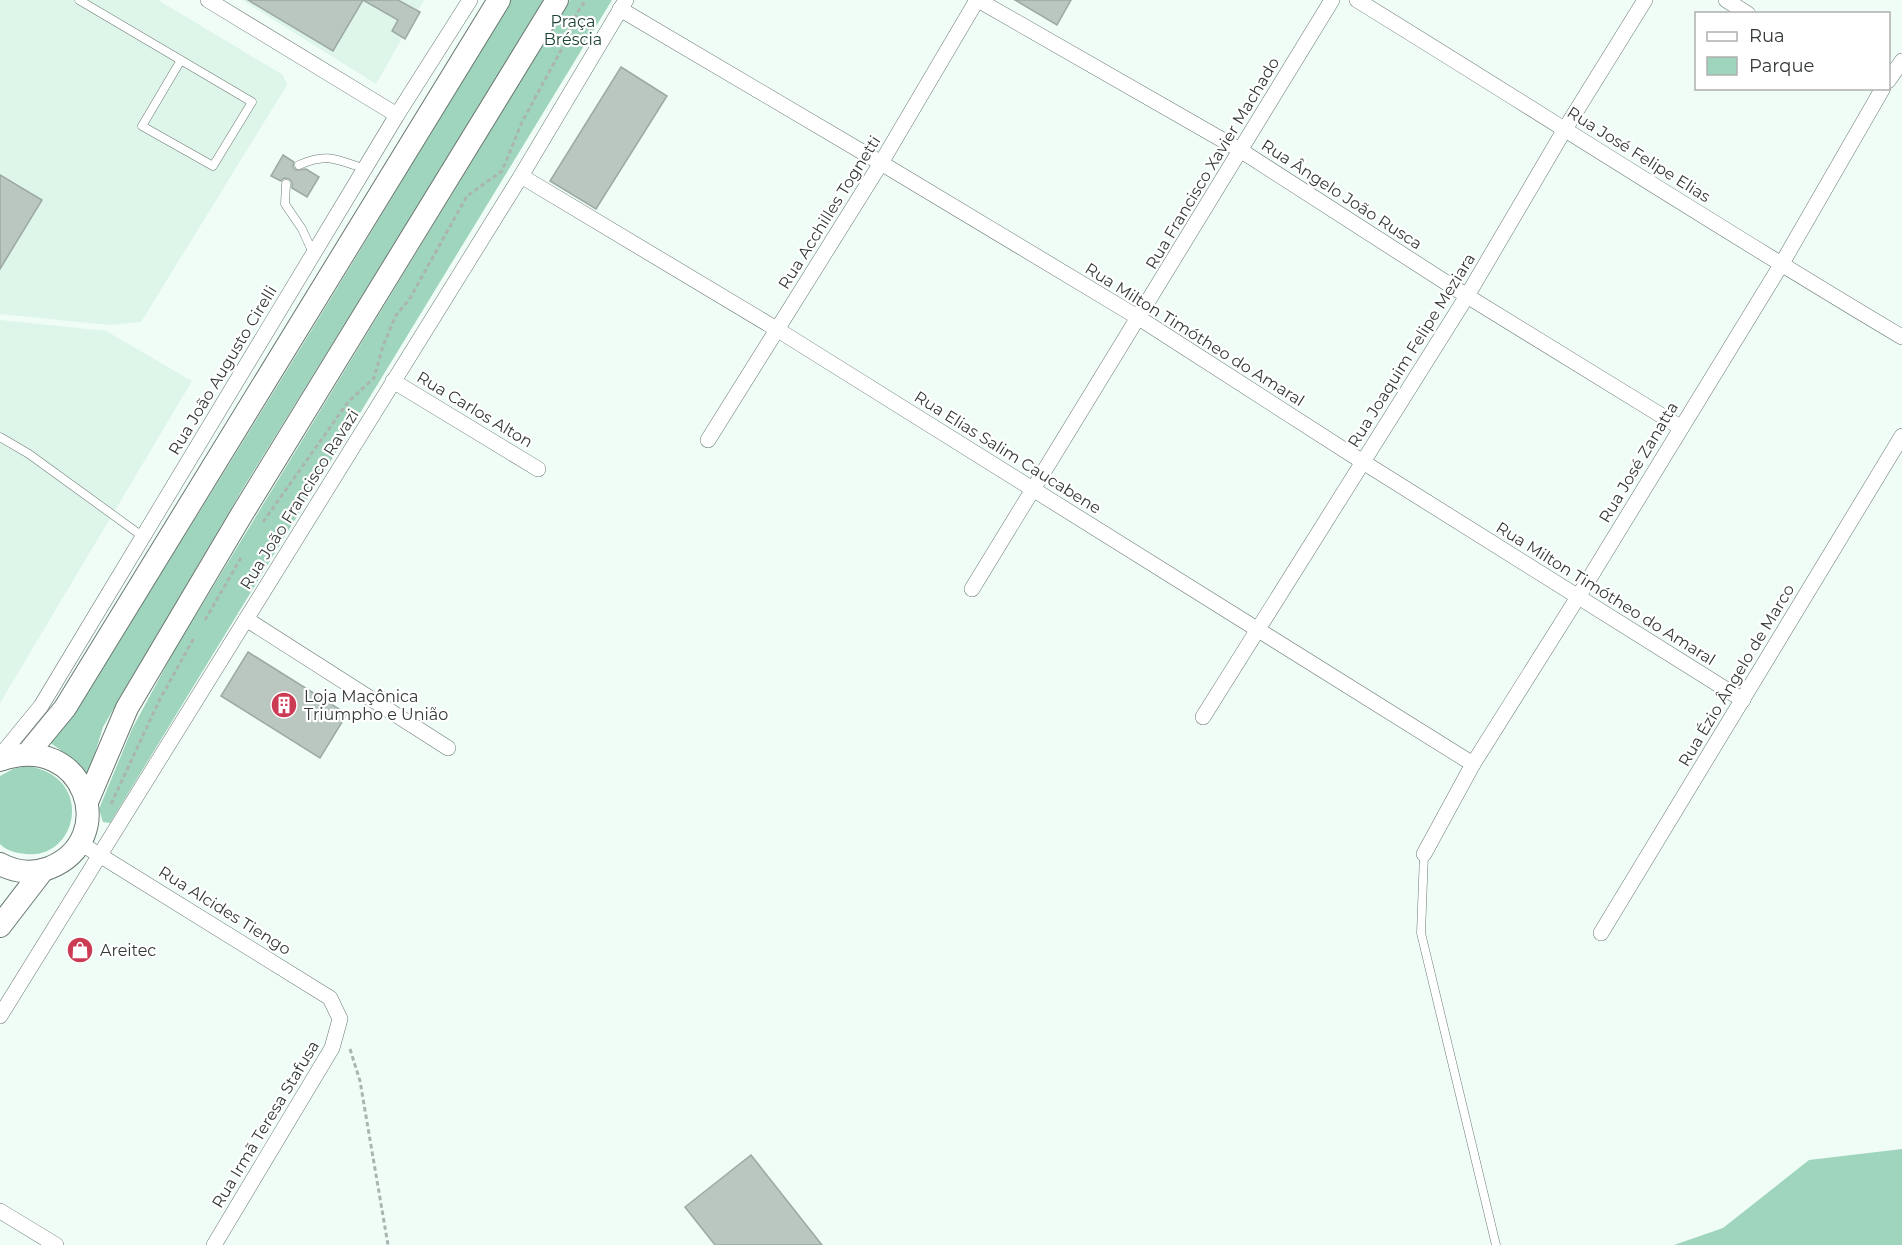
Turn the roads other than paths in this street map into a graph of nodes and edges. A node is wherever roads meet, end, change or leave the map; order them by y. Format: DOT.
graph roads {
  1 [pos="79,0"];
  2 [pos="208,0"];
  3 [pos="470,0"];
  4 [pos="499,0"];
  5 [pos="557,0"];
  6 [pos="978,0"];
  7 [pos="1332,0"];
  8 [pos="1357,0"];
  9 [pos="1645,0"];
  10 [pos="1726,0"];
  11 [pos="623,5"];
  12 [pos="1745,12"];
  13 [pos="181,60"];
  14 [pos="1902,61"];
  15 [pos="1890,78"];
  16 [pos="1878,90"];
  17 [pos="397,115"];
  18 [pos="1565,129"];
  19 [pos="1240,150"];
  20 [pos="881,163"];
  21 [pos="299,165"];
  22 [pos="365,169"];
  23 [pos="520,176"];
  24 [pos="286,184"];
  25 [pos="314,254"];
  26 [pos="1781,265"];
  27 [pos="1467,296"];
  28 [pos="1139,318"];
  29 [pos="778,330"];
  30 [pos="1902,338"];
  31 [pos="393,381"];
  32 [pos="1680,428"];
  33 [pos="1902,436"];
  34 [pos="0,437"];
  35 [pos="708,440"];
  36 [pos="1363,462"];
  37 [pos="538,469"];
  38 [pos="1034,490"];
  39 [pos="142,536"];
  40 [pos="972,589"];
  41 [pos="1578,597"];
  42 [pos="246,619"];
  43 [pos="1258,629"];
  44 [pos="1743,700"];
  45 [pos="1203,717"];
  46 [pos="448,748"];
  47 [pos="28,753"];
  48 [pos="0,758"];
  49 [pos="1473,764"];
  50 [pos="87,802"];
  51 [pos="80,843"];
  52 [pos="100,853"];
  53 [pos="1424,854"];
  54 [pos="0,864"];
  55 [pos="43,870"];
  56 [pos="0,926"];
  57 [pos="1601,933"];
  58 [pos="0,1016"];
  59 [pos="340,1019"];
  60 [pos="0,1211"];
  61 [pos="56,1245"];
  62 [pos="214,1245"];
  63 [pos="1496,1245"];
  1 -- 13 [label="lane"];
  2 -- 17 [label="street"];
  3 -- 17 [label="street, Rua João Augusto Cirelli"];
  4 -- 47 [label="main road"];
  5 -- 50 [label="main road"];
  6 -- 19 [label="street, Rua Ângelo João Rusca"];
  6 -- 20 [label="street, Rua Acchilles Tognetti"];
  7 -- 19 [label="street, Rua Francisco Xavier Machado"];
  8 -- 18 [label="street, Rua José Felipe Elias"];
  9 -- 18 [label="street, Rua Joaquim Felipe Meziara"];
  10 -- 12 [label="street"];
  11 -- 20 [label="street, Rua Milton Timótheo do Amaral"];
  11 -- 23 [label="street, Rua João Francisco Ravazi"];
  13 -- 13 [label="lane"];
  14 -- 15 [label="street"];
  16 -- 26 [label="street, Rua José Zanatta"];
  17 -- 22 [label="street, Rua João Augusto Cirelli"];
  18 -- 26 [label="street, Rua José Felipe Elias"];
  18 -- 27 [label="street, Rua Joaquim Felipe Meziara"];
  19 -- 27 [label="street, Rua Ângelo João Rusca"];
  19 -- 28 [label="street, Rua Francisco Xavier Machado"];
  20 -- 28 [label="street, Rua Milton Timótheo do Amaral"];
  20 -- 29 [label="street, Rua Acchilles Tognetti"];
  21 -- 22 [label="lane"];
  22 -- 25 [label="street, Rua João Augusto Cirelli"];
  23 -- 29 [label="street, Rua Elias Salim Caucabene"];
  23 -- 31 [label="street, Rua João Francisco Ravazi"];
  24 -- 25 [label="lane"];
  25 -- 39 [label="street, Rua João Augusto Cirelli"];
  26 -- 30 [label="street, Rua José Felipe Elias"];
  26 -- 32 [label="street, Rua José Zanatta"];
  27 -- 32 [label="street, Rua Ângelo João Rusca"];
  27 -- 36 [label="street, Rua Joaquim Felipe Meziara"];
  28 -- 36 [label="street, Rua Milton Timótheo do Amaral"];
  28 -- 38 [label="street, Rua Francisco Xavier Machado"];
  29 -- 35 [label="street, Rua Acchilles Tognetti"];
  29 -- 38 [label="street, Rua Elias Salim Caucabene"];
  31 -- 37 [label="street, Rua Carlos Alton"];
  31 -- 42 [label="street, Rua João Francisco Ravazi"];
  32 -- 41 [label="street, Rua José Zanatta"];
  33 -- 44 [label="street, Rua Ézio Ângelo de Marco"];
  34 -- 39 [label="lane"];
  36 -- 41 [label="street, Rua Milton Timótheo do Amaral"];
  36 -- 43 [label="street, Rua Joaquim Felipe Meziara"];
  38 -- 40 [label="street, Rua Francisco Xavier Machado"];
  38 -- 43 [label="street, Rua Elias Salim Caucabene"];
  39 -- 48 [label="street, Rua João Augusto Cirelli"];
  41 -- 44 [label="street, Rua Milton Timótheo do Amaral"];
  41 -- 49 [label="street, Rua José Zanatta"];
  42 -- 46 [label="street"];
  42 -- 52 [label="street, Rua João Francisco Ravazi"];
  43 -- 45 [label="street, Rua Joaquim Felipe Meziara"];
  43 -- 49 [label="street, Rua Elias Salim Caucabene"];
  44 -- 57 [label="street, Rua Ézio Ângelo de Marco"];
  47 -- 48 [label="main road"];
  47 -- 50 [label="main road"];
  49 -- 53 [label="street, Rua José Zanatta"];
  50 -- 51 [label="main road"];
  51 -- 52 [label="street, Rua Alcides Tiengo"];
  51 -- 55 [label="main road"];
  52 -- 58 [label="street, Rua João Francisco Ravazi"];
  52 -- 59 [label="street, Rua Alcides Tiengo"];
  53 -- 63 [label="lane"];
  54 -- 55 [label="main road"];
  55 -- 56 [label="main road"];
  59 -- 62 [label="street, Rua Irmã Teresa Stafusa"];
  60 -- 61 [label="street"];
}
